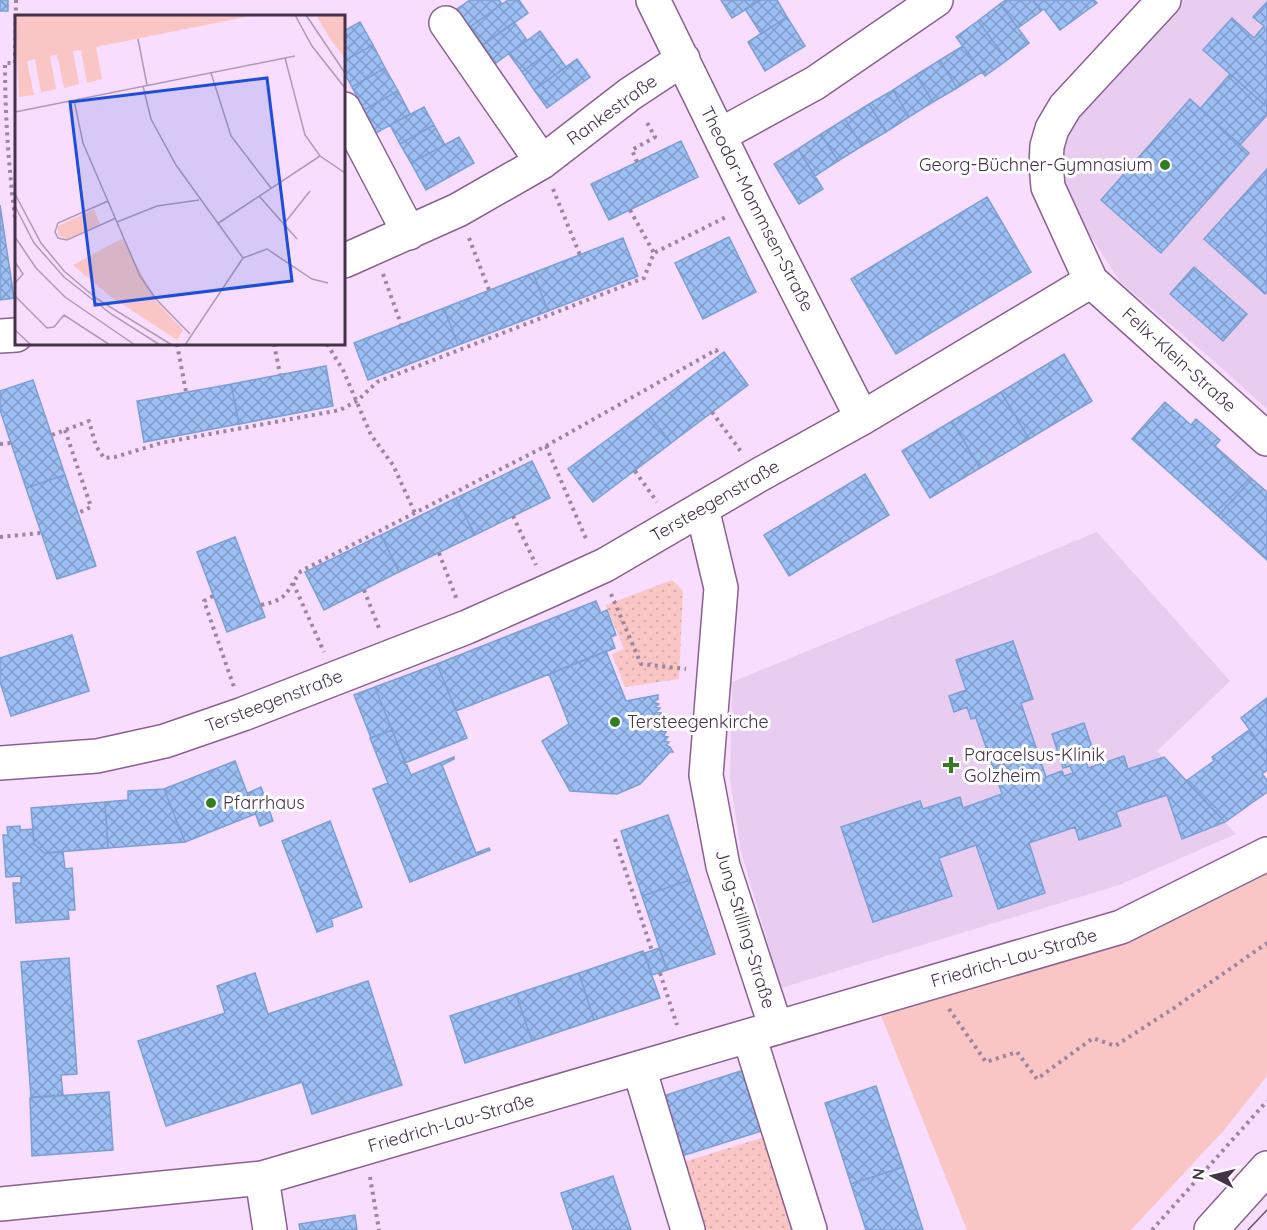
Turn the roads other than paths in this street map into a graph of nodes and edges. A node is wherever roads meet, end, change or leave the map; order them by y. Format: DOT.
graph roads {
  1 [pos="653,0"];
  2 [pos="920,4"];
  3 [pos="1150,5"];
  4 [pos="446,23"];
  5 [pos="683,59"];
  6 [pos="345,111"];
  7 [pos="720,135"];
  8 [pos="542,162"];
  9 [pos="409,233"];
  10 [pos="345,261"];
  11 [pos="1091,281"];
  12 [pos="15,335"];
  13 [pos="0,336"];
  14 [pos="862,418"];
  15 [pos="1267,439"];
  16 [pos="702,508"];
  17 [pos="0,763"];
  18 [pos="1267,854"];
  19 [pos="763,1032"];
  20 [pos="639,1068"];
  21 [pos="1267,1168"];
  22 [pos="262,1178"];
  23 [pos="0,1204"];
  24 [pos="270,1230"];
  25 [pos="688,1230"];
  26 [pos="810,1230"];
  27 [pos="1211,1230"];
  1 -- 5 [label="street, Theodor-Mommsen-Straße"];
  2 -- 7 [label="street"];
  3 -- 11 [label="street"];
  4 -- 8 [label="street"];
  5 -- 7 [label="street, Theodor-Mommsen-Straße"];
  5 -- 8 [label="street, Rankestraße"];
  6 -- 9 [label="street"];
  7 -- 14 [label="street, Theodor-Mommsen-Straße"];
  8 -- 9 [label="street, Rankestraße"];
  9 -- 10 [label="street, Rankestraße"];
  11 -- 14 [label="street, Tersteegenstraße"];
  11 -- 15 [label="street, Felix-Klein-Straße"];
  12 -- 13 [label="street"];
  14 -- 16 [label="street, Tersteegenstraße"];
  16 -- 17 [label="street, Tersteegenstraße"];
  16 -- 19 [label="street, Jung-Stilling-Straße"];
  18 -- 19 [label="street, Friedrich-Lau-Straße"];
  19 -- 20 [label="street, Friedrich-Lau-Straße"];
  19 -- 26 [label="street"];
  20 -- 22 [label="street, Friedrich-Lau-Straße"];
  20 -- 25 [label="street"];
  21 -- 27 [label="street"];
  22 -- 23 [label="street, Friedrich-Lau-Straße"];
  22 -- 24 [label="street"];
}
